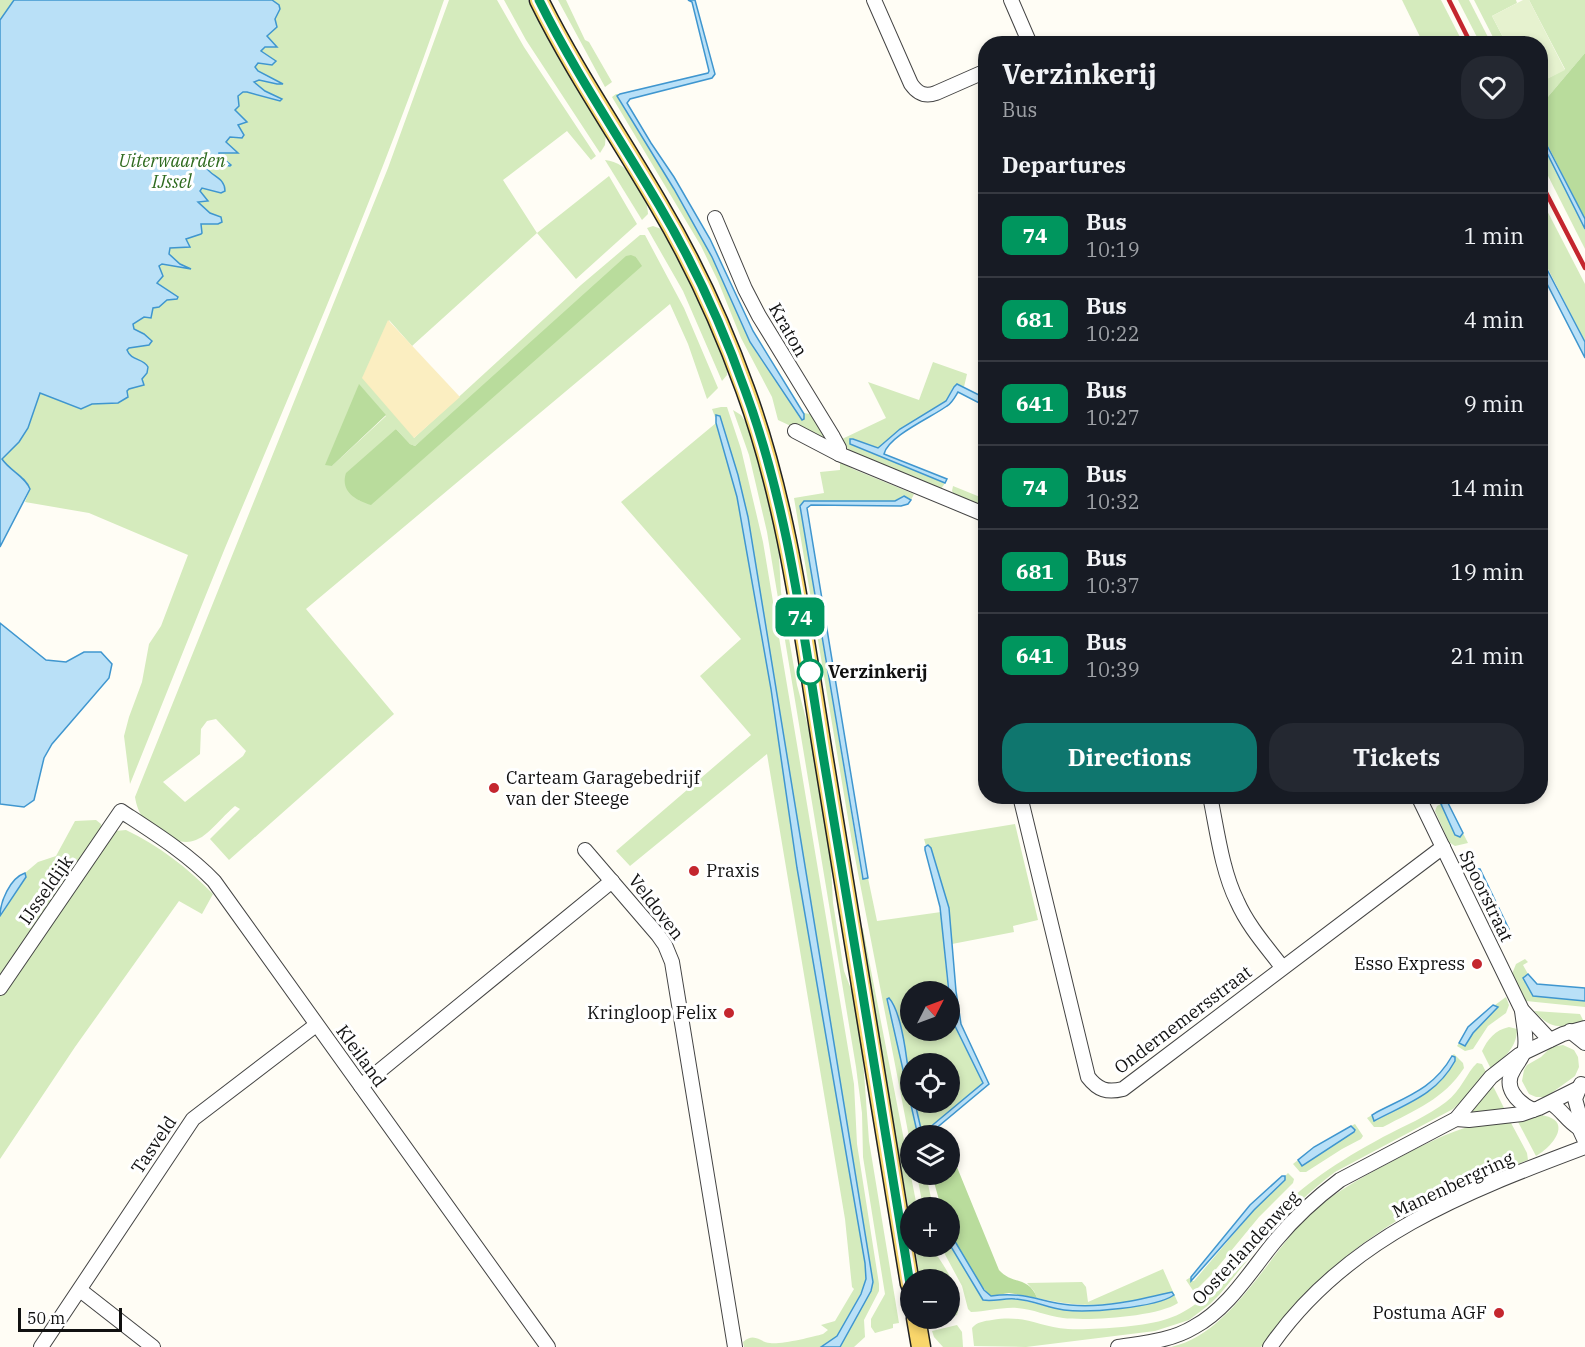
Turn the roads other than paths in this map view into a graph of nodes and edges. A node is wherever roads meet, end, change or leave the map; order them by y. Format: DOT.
graph roads {
  1 [pos="538,0"];
  2 [pos="874,0"];
  3 [pos="1011,0"];
  4 [pos="1027,36"];
  5 [pos="978,75"];
  6 [pos="715,218"];
  7 [pos="795,431"];
  8 [pos="839,454"];
  9 [pos="978,512"];
  10 [pos="1022,804"];
  11 [pos="1212,804"];
  12 [pos="1422,804"];
  13 [pos="121,811"];
  14 [pos="1443,847"];
  15 [pos="585,850"];
  16 [pos="612,881"];
  17 [pos="1282,967"];
  18 [pos="0,988"];
  19 [pos="1522,1010"];
  20 [pos="316,1025"];
  21 [pos="1585,1028"];
  22 [pos="1570,1031"];
  23 [pos="1550,1040"];
  24 [pos="1585,1043"];
  25 [pos="1524,1053"];
  26 [pos="1583,1084"];
  27 [pos="361,1086"];
  28 [pos="1551,1103"];
  29 [pos="1533,1110"];
  30 [pos="1456,1119"];
  31 [pos="1582,1134"];
  32 [pos="1585,1147"];
  33 [pos="908,1269"];
  34 [pos="80,1290"];
  35 [pos="918,1329"];
  36 [pos="41,1347"];
  37 [pos="153,1347"];
  38 [pos="548,1347"];
  39 [pos="735,1347"];
  40 [pos="921,1347"];
  41 [pos="1118,1347"];
  42 [pos="1270,1347"];
  1 -- 33 [label="main road"];
  2 -- 5 [label="street"];
  3 -- 4 [label="street"];
  6 -- 8 [label="street, Kraton"];
  7 -- 8 [label="street"];
  8 -- 9 [label="street"];
  10 -- 17 [label="street, Ondernemersstraat"];
  11 -- 17 [label="street"];
  12 -- 14 [label="street, Spoorstraat"];
  13 -- 18 [label="street, IJsseldijk"];
  13 -- 20 [label="street, Kleiland"];
  14 -- 17 [label="street, Ondernemersstraat"];
  14 -- 19 [label="street, Spoorstraat"];
  15 -- 16 [label="street"];
  16 -- 27 [label="street, Veldoven"];
  16 -- 39 [label="street, Veldoven"];
  19 -- 23 [label="street, Spoorstraat"];
  19 -- 25 [label="street, Spoorstraat"];
  20 -- 27 [label="street, Kleiland"];
  20 -- 34 [label="street, Tasveld"];
  21 -- 22 [label="street, Oosterlandenweg"];
  22 -- 23 [label="street, Oosterlandenweg"];
  22 -- 24 [label="street"];
  23 -- 25 [label="street, Oosterlandenweg"];
  25 -- 29 [label="street"];
  25 -- 30 [label="street, Oosterlandenweg"];
  26 -- 28 [label="street, Oosterlandenweg"];
  26 -- 31 [label="street"];
  27 -- 38 [label="street, Kleiland"];
  28 -- 29 [label="street, Oosterlandenweg"];
  28 -- 31 [label="street"];
  29 -- 30 [label="street, Oosterlandenweg"];
  30 -- 41 [label="street, Oosterlandenweg"];
  32 -- 42 [label="street, Manenbergring"];
  34 -- 36 [label="street, Tasveld"];
  34 -- 37 [label="street"];
  35 -- 40 [label="main road"];
}
